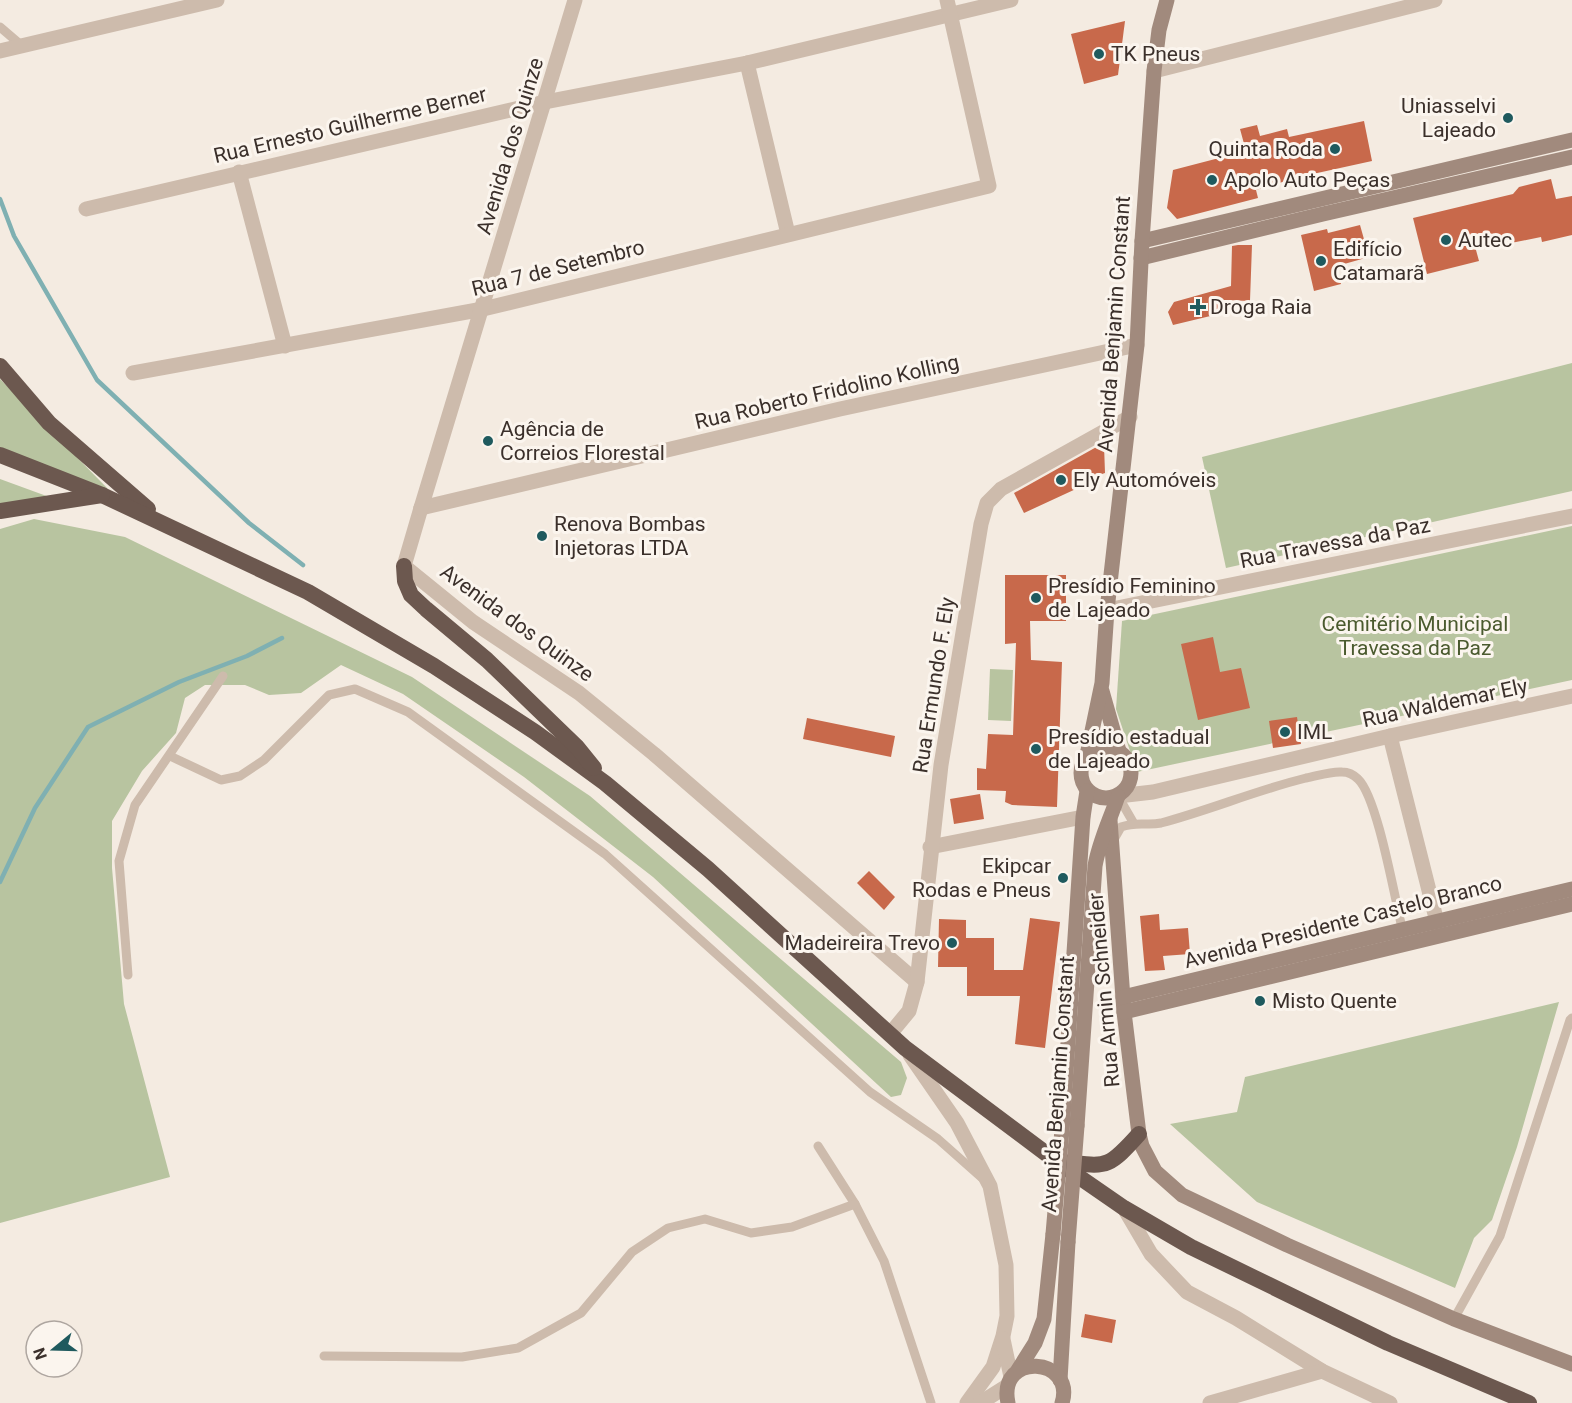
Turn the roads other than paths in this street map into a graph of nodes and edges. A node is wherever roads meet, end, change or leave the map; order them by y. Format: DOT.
graph roads {
  1 [pos="217,0"];
  2 [pos="575,0"];
  3 [pos="1011,0"];
  4 [pos="1167,0"];
  5 [pos="1435,0"];
  6 [pos="949,7"];
  7 [pos="0,27"];
  8 [pos="21,45"];
  9 [pos="0,51"];
  10 [pos="747,63"];
  11 [pos="1154,70"];
  12 [pos="545,102"];
  13 [pos="1572,141"];
  14 [pos="1572,157"];
  15 [pos="239,172"];
  16 [pos="1430,181"];
  17 [pos="1319,198"];
  18 [pos="86,209"];
  19 [pos="1323,214"];
  20 [pos="788,234"];
  21 [pos="1142,241"];
  22 [pos="1141,258"];
  23 [pos="483,309"];
  24 [pos="1137,345"];
  25 [pos="285,346"];
  26 [pos="0,366"];
  27 [pos="133,374"];
  28 [pos="1130,417"];
  29 [pos="0,455"];
  30 [pos="102,495"];
  31 [pos="422,508"];
  32 [pos="0,511"];
  33 [pos="1572,516"];
  34 [pos="162,522"];
  35 [pos="404,566"];
  36 [pos="1107,610"];
  37 [pos="223,676"];
  38 [pos="1102,688"];
  39 [pos="1572,696"];
  40 [pos="1390,736"];
  41 [pos="1119,751"];
  42 [pos="1087,755"];
  43 [pos="170,756"];
  44 [pos="605,783"];
  45 [pos="1087,791"];
  46 [pos="1118,796"];
  47 [pos="1083,817"];
  48 [pos="1110,820"];
  49 [pos="1133,822"];
  50 [pos="1112,843"];
  51 [pos="930,847"];
  52 [pos="1572,889"];
  53 [pos="1572,904"];
  54 [pos="1438,928"];
  55 [pos="1404,936"];
  56 [pos="128,975"];
  57 [pos="917,982"];
  58 [pos="1123,1004"];
  59 [pos="1572,1018"];
  60 [pos="890,1034"];
  61 [pos="905,1048"];
  62 [pos="1139,1134"];
  63 [pos="818,1146"];
  64 [pos="1056,1161"];
  65 [pos="990,1186"];
  66 [pos="855,1204"];
  67 [pos="1124,1208"];
  68 [pos="1454,1319"];
  69 [pos="1003,1336"];
  70 [pos="324,1356"];
  71 [pos="1572,1364"];
  72 [pos="1322,1371"];
  73 [pos="1012,1378"];
  74 [pos="1060,1380"];
  75 [pos="932,1403"];
  76 [pos="967,1403"];
  77 [pos="980,1403"];
  78 [pos="1008,1403"];
  79 [pos="1062,1403"];
  80 [pos="1210,1403"];
  81 [pos="1390,1403"];
  82 [pos="1529,1403"];
  1 -- 8 [label="street"];
  2 -- 12 [label="street, Avenida dos Quinze"];
  3 -- 6 [label="street, Rua Ernesto Guilherme Berner"];
  4 -- 11 [label="main road, Avenida Benjamin Constant"];
  5 -- 11 [label="street"];
  6 -- 10 [label="street, Rua Ernesto Guilherme Berner"];
  6 -- 20 [label="street, Rua 7 de Setembro"];
  7 -- 8 [label="lane"];
  8 -- 9 [label="street"];
  10 -- 12 [label="street, Rua Ernesto Guilherme Berner"];
  10 -- 20 [label="street"];
  11 -- 21 [label="main road, Avenida Benjamin Constant"];
  12 -- 15 [label="street, Rua Ernesto Guilherme Berner"];
  12 -- 23 [label="street, Avenida dos Quinze"];
  13 -- 16 [label="main road"];
  14 -- 16 [label="main road"];
  15 -- 18 [label="street, Rua Ernesto Guilherme Berner"];
  15 -- 25 [label="street"];
  16 -- 17 [label="main road"];
  16 -- 19 [label="main road"];
  17 -- 19 [label="main road"];
  17 -- 21 [label="main road"];
  19 -- 22 [label="main road"];
  20 -- 23 [label="street, Rua 7 de Setembro"];
  21 -- 22 [label="main road, Avenida Benjamin Constant"];
  22 -- 24 [label="main road, Avenida Benjamin Constant"];
  23 -- 25 [label="street, Rua 7 de Setembro"];
  23 -- 31 [label="street, Avenida dos Quinze"];
  24 -- 28 [label="main road, Avenida Benjamin Constant"];
  24 -- 31 [label="street, Rua Roberto Fridolino Kolling"];
  25 -- 27 [label="street, Rua 7 de Setembro"];
  26 -- 34 [label="highway"];
  28 -- 36 [label="main road, Avenida Benjamin Constant"];
  28 -- 51 [label="street, Rua Ermundo F. Ely"];
  29 -- 30 [label="highway"];
  30 -- 32 [label="highway"];
  30 -- 34 [label="highway"];
  31 -- 35 [label="street, Avenida dos Quinze"];
  33 -- 36 [label="street, Rua Travessa da Paz"];
  34 -- 44 [label="highway"];
  35 -- 44 [label="highway"];
  35 -- 57 [label="street, Avenida dos Quinze"];
  36 -- 38 [label="main road, Avenida Benjamin Constant"];
  37 -- 43 [label="lane"];
  38 -- 41 [label="main road, Avenida Benjamin Constant"];
  38 -- 42 [label="main road, Avenida Benjamin Constant"];
  39 -- 40 [label="street, Rua Waldemar Ely"];
  40 -- 46 [label="street, Rua Waldemar Ely"];
  40 -- 54 [label="street"];
  41 -- 42 [label="main road"];
  41 -- 46 [label="main road"];
  42 -- 45 [label="main road"];
  43 -- 56 [label="lane"];
  43 -- 65 [label="lane"];
  44 -- 60 [label="highway"];
  45 -- 46 [label="main road"];
  45 -- 47 [label="main road, Avenida Benjamin Constant"];
  46 -- 48 [label="main road, Avenida Benjamin Constant"];
  46 -- 49 [label="lane"];
  47 -- 51 [label="street"];
  47 -- 73 [label="main road, Avenida Benjamin Constant, bridge"];
  48 -- 50 [label="main road, Rua Armin Schneider"];
  48 -- 74 [label="main road, Avenida Benjamin Constant, bridge"];
  49 -- 50 [label="lane"];
  49 -- 55 [label="lane"];
  50 -- 58 [label="main road, Rua Armin Schneider"];
  51 -- 57 [label="street, Rua Ermundo F. Ely"];
  52 -- 54 [label="main road, Avenida Presidente Castelo Branco"];
  53 -- 54 [label="main road, Avenida Presidente Castelo Branco"];
  54 -- 55 [label="main road, Avenida Presidente Castelo Branco"];
  55 -- 58 [label="main road, Avenida Presidente Castelo Branco"];
  57 -- 60 [label="street, Rua Ermundo F. Ely"];
  58 -- 62 [label="main road, Rua Armin Schneider"];
  59 -- 68 [label="lane"];
  60 -- 61 [label="highway"];
  61 -- 64 [label="highway"];
  61 -- 65 [label="street"];
  62 -- 64 [label="highway"];
  62 -- 68 [label="main road, Rua Armin Schneider"];
  63 -- 66 [label="lane"];
  64 -- 67 [label="highway"];
  65 -- 69 [label="street"];
  66 -- 70 [label="lane"];
  66 -- 75 [label="lane"];
  67 -- 72 [label="street"];
  67 -- 82 [label="highway"];
  68 -- 71 [label="main road, Rua Armin Schneider"];
  69 -- 73 [label="street"];
  69 -- 76 [label="street"];
  72 -- 80 [label="street"];
  72 -- 81 [label="street"];
  73 -- 74 [label="main road"];
  73 -- 77 [label="street"];
  73 -- 78 [label="main road"];
  74 -- 79 [label="main road, Avenida Benjamin Constant"];
}
